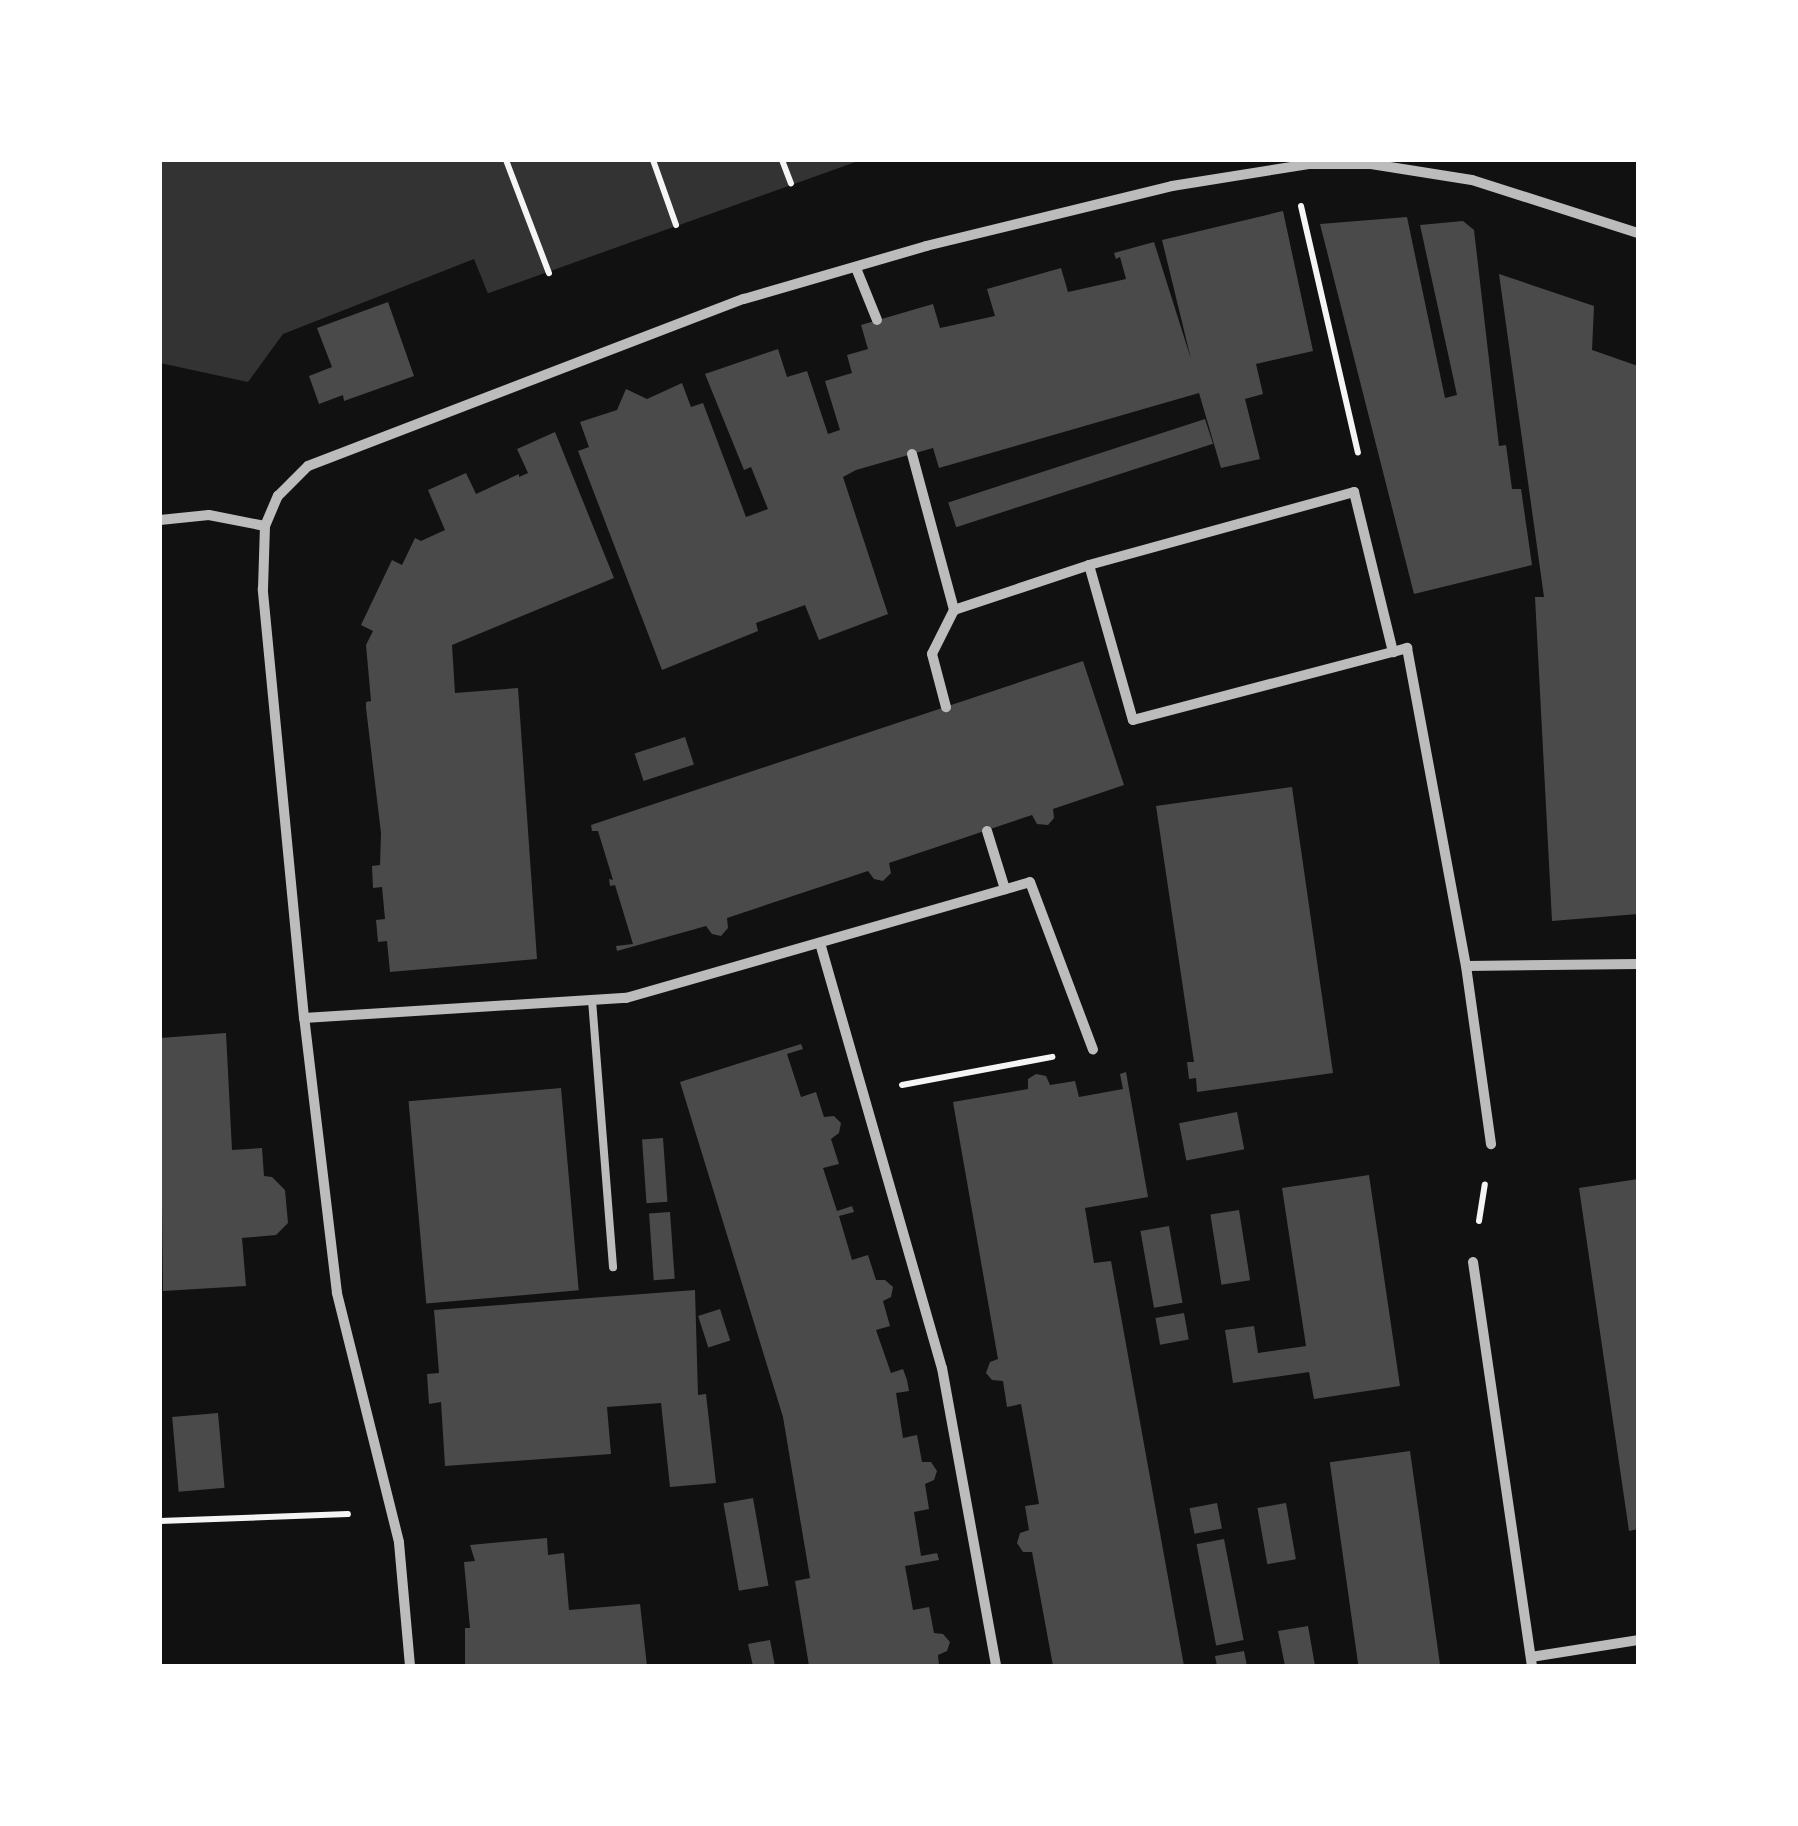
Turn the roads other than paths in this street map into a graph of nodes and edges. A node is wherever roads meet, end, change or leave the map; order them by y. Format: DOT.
graph roads {
  1 [pos="1638,233"];
  2 [pos="856,268"];
  3 [pos="877,320"];
  4 [pos="912,454"];
  5 [pos="160,520"];
  6 [pos="266,526"];
  7 [pos="1089,565"];
  8 [pos="954,610"];
  9 [pos="1393,652"];
  10 [pos="946,706"];
  11 [pos="987,832"];
  12 [pos="1005,889"];
  13 [pos="820,943"];
  14 [pos="1638,964"];
  15 [pos="1466,966"];
  16 [pos="592,1000"];
  17 [pos="304,1018"];
  18 [pos="1092,1050"];
  19 [pos="1491,1144"];
  20 [pos="1473,1262"];
  21 [pos="613,1267"];
  22 [pos="1638,1640"];
  23 [pos="1531,1662"];
  24 [pos="410,1666"];
  25 [pos="996,1666"];
  1 -- 2 [label="street"];
  2 -- 3 [label="street"];
  2 -- 6 [label="street"];
  4 -- 8 [label="street"];
  5 -- 6 [label="street"];
  6 -- 17 [label="street"];
  7 -- 8 [label="street"];
  7 -- 9 [label="street"];
  7 -- 9 [label="street"];
  8 -- 10 [label="street"];
  9 -- 15 [label="street"];
  11 -- 12 [label="street"];
  12 -- 13 [label="street"];
  12 -- 18 [label="street"];
  13 -- 16 [label="street"];
  13 -- 25 [label="street"];
  14 -- 15 [label="street"];
  15 -- 19 [label="street"];
  16 -- 17 [label="street"];
  16 -- 21 [label="lane"];
  17 -- 24 [label="street"];
  20 -- 23 [label="street"];
  22 -- 23 [label="street"];
}
